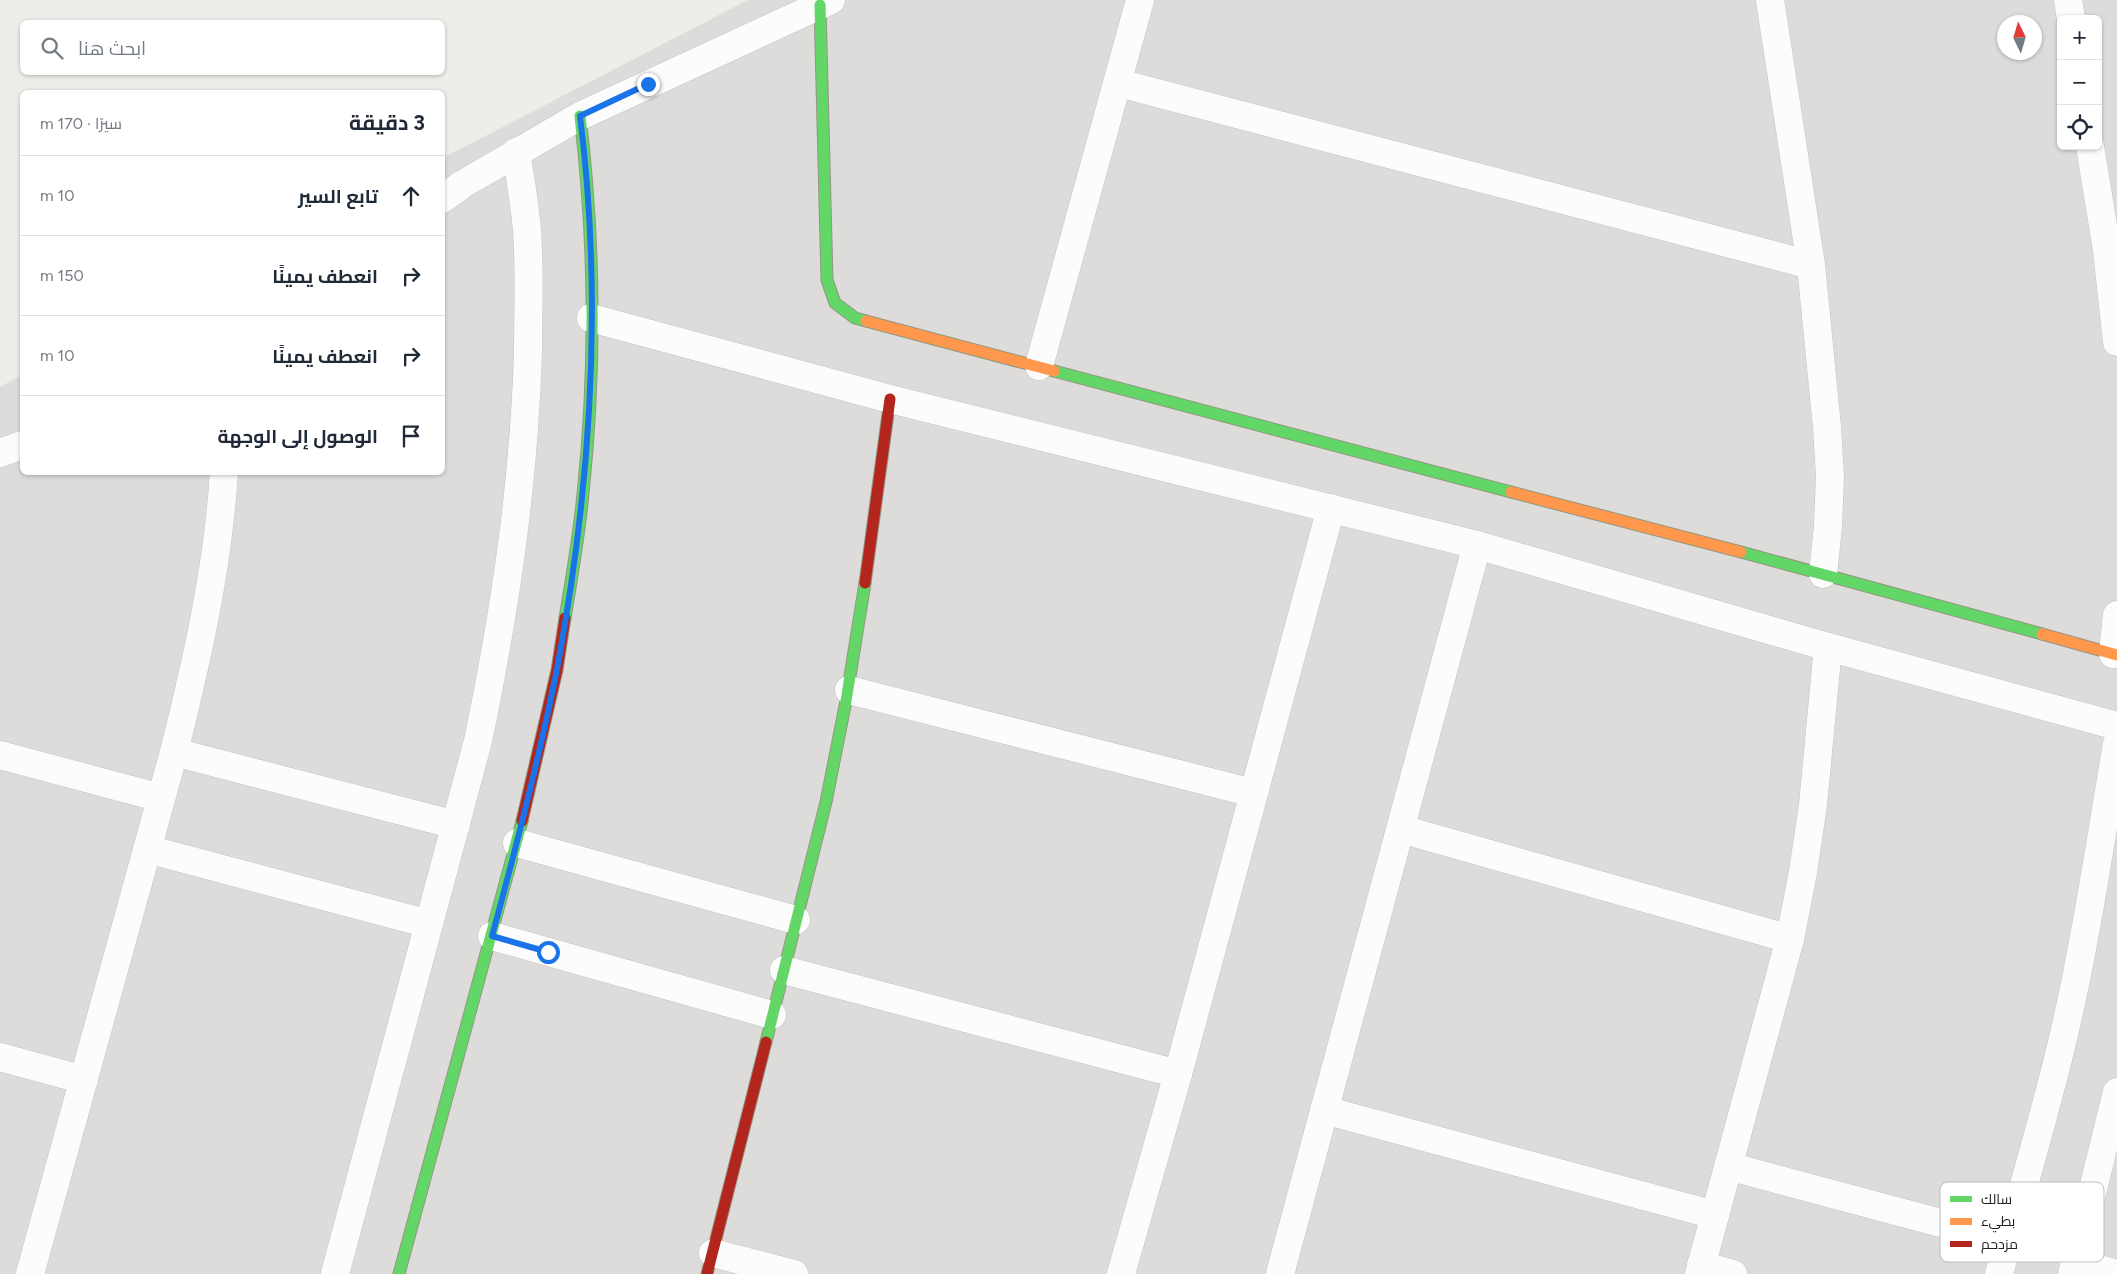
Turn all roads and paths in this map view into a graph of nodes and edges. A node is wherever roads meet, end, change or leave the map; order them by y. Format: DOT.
graph roads {
  1 [pos="1140,0"];
  2 [pos="1770,0"];
  3 [pos="2068,0"];
  4 [pos="826,2"];
  5 [pos="2070,15"];
  6 [pos="1119,83"];
  7 [pos="580,116"];
  8 [pos="2091,150"];
  9 [pos="516,152"];
  10 [pos="445,197"];
  11 [pos="1811,266"];
  12 [pos="591,318"];
  13 [pos="2117,342"];
  14 [pos="1040,366"];
  15 [pos="890,399"];
  16 [pos="20,446"];
  17 [pos="0,454"];
  18 [pos="224,475"];
  19 [pos="1331,508"];
  20 [pos="1477,544"];
  21 [pos="1823,574"];
  22 [pos="2117,615"];
  23 [pos="1828,647"];
  24 [pos="2115,655"];
  25 [pos="848,690"];
  26 [pos="2117,726"];
  27 [pos="2117,744"];
  28 [pos="174,752"];
  29 [pos="0,755"];
  30 [pos="1253,793"];
  31 [pos="161,798"];
  32 [pos="456,825"];
  33 [pos="1401,829"];
  34 [pos="517,843"];
  35 [pos="147,849"];
  36 [pos="796,920"];
  37 [pos="429,924"];
  38 [pos="492,936"];
  39 [pos="1790,939"];
  40 [pos="784,970"];
  41 [pos="772,1015"];
  42 [pos="0,1057"];
  43 [pos="1178,1074"];
  44 [pos="84,1080"];
  45 [pos="2117,1092"];
  46 [pos="1324,1110"];
  47 [pos="1728,1166"];
  48 [pos="2025,1182"];
  49 [pos="2096,1182"];
  50 [pos="1714,1215"];
  51 [pos="1940,1224"];
  52 [pos="710,1263"];
  53 [pos="2074,1268"];
  54 [pos="1700,1270"];
  55 [pos="30,1274"];
  56 [pos="335,1274"];
  57 [pos="399,1274"];
  58 [pos="794,1274"];
  59 [pos="1121,1274"];
  60 [pos="1280,1274"];
  61 [pos="1733,1274"];
  62 [pos="2117,1274"];
  1 -- 6 [label="street"];
  2 -- 11 [label="street"];
  3 -- 5 [label="street"];
  4 -- 7 [label="street"];
  4 -- 14 [label="street"];
  6 -- 11 [label="street"];
  6 -- 14 [label="street"];
  7 -- 9 [label="street"];
  7 -- 12 [label="street"];
  8 -- 13 [label="street"];
  9 -- 10 [label="street"];
  9 -- 32 [label="street"];
  11 -- 21 [label="street"];
  12 -- 15 [label="street"];
  12 -- 34 [label="street"];
  14 -- 21 [label="street"];
  15 -- 19 [label="street"];
  15 -- 25 [label="street"];
  16 -- 17 [label="street"];
  18 -- 28 [label="street"];
  19 -- 20 [label="street"];
  19 -- 30 [label="street"];
  20 -- 23 [label="street"];
  20 -- 33 [label="street"];
  21 -- 24 [label="street"];
  22 -- 24 [label="street"];
  23 -- 26 [label="street"];
  23 -- 39 [label="street"];
  25 -- 30 [label="street"];
  25 -- 36 [label="street"];
  27 -- 48 [label="street"];
  28 -- 31 [label="street"];
  28 -- 32 [label="street"];
  29 -- 31 [label="street"];
  30 -- 43 [label="street"];
  31 -- 35 [label="street"];
  32 -- 37 [label="street"];
  33 -- 39 [label="street"];
  33 -- 46 [label="street"];
  34 -- 36 [label="street"];
  34 -- 38 [label="street"];
  35 -- 37 [label="street"];
  35 -- 44 [label="street"];
  36 -- 40 [label="street"];
  37 -- 56 [label="street"];
  38 -- 41 [label="street"];
  38 -- 57 [label="street"];
  39 -- 47 [label="street"];
  40 -- 41 [label="street"];
  40 -- 43 [label="street"];
  41 -- 52 [label="street"];
  42 -- 44 [label="street"];
  43 -- 59 [label="street"];
  44 -- 55 [label="street"];
  45 -- 49 [label="street"];
  46 -- 50 [label="street"];
  46 -- 60 [label="street"];
  47 -- 50 [label="street"];
  47 -- 51 [label="street"];
  50 -- 54 [label="street"];
  52 -- 58 [label="street"];
  53 -- 62 [label="street"];
  54 -- 61 [label="street"];
}
